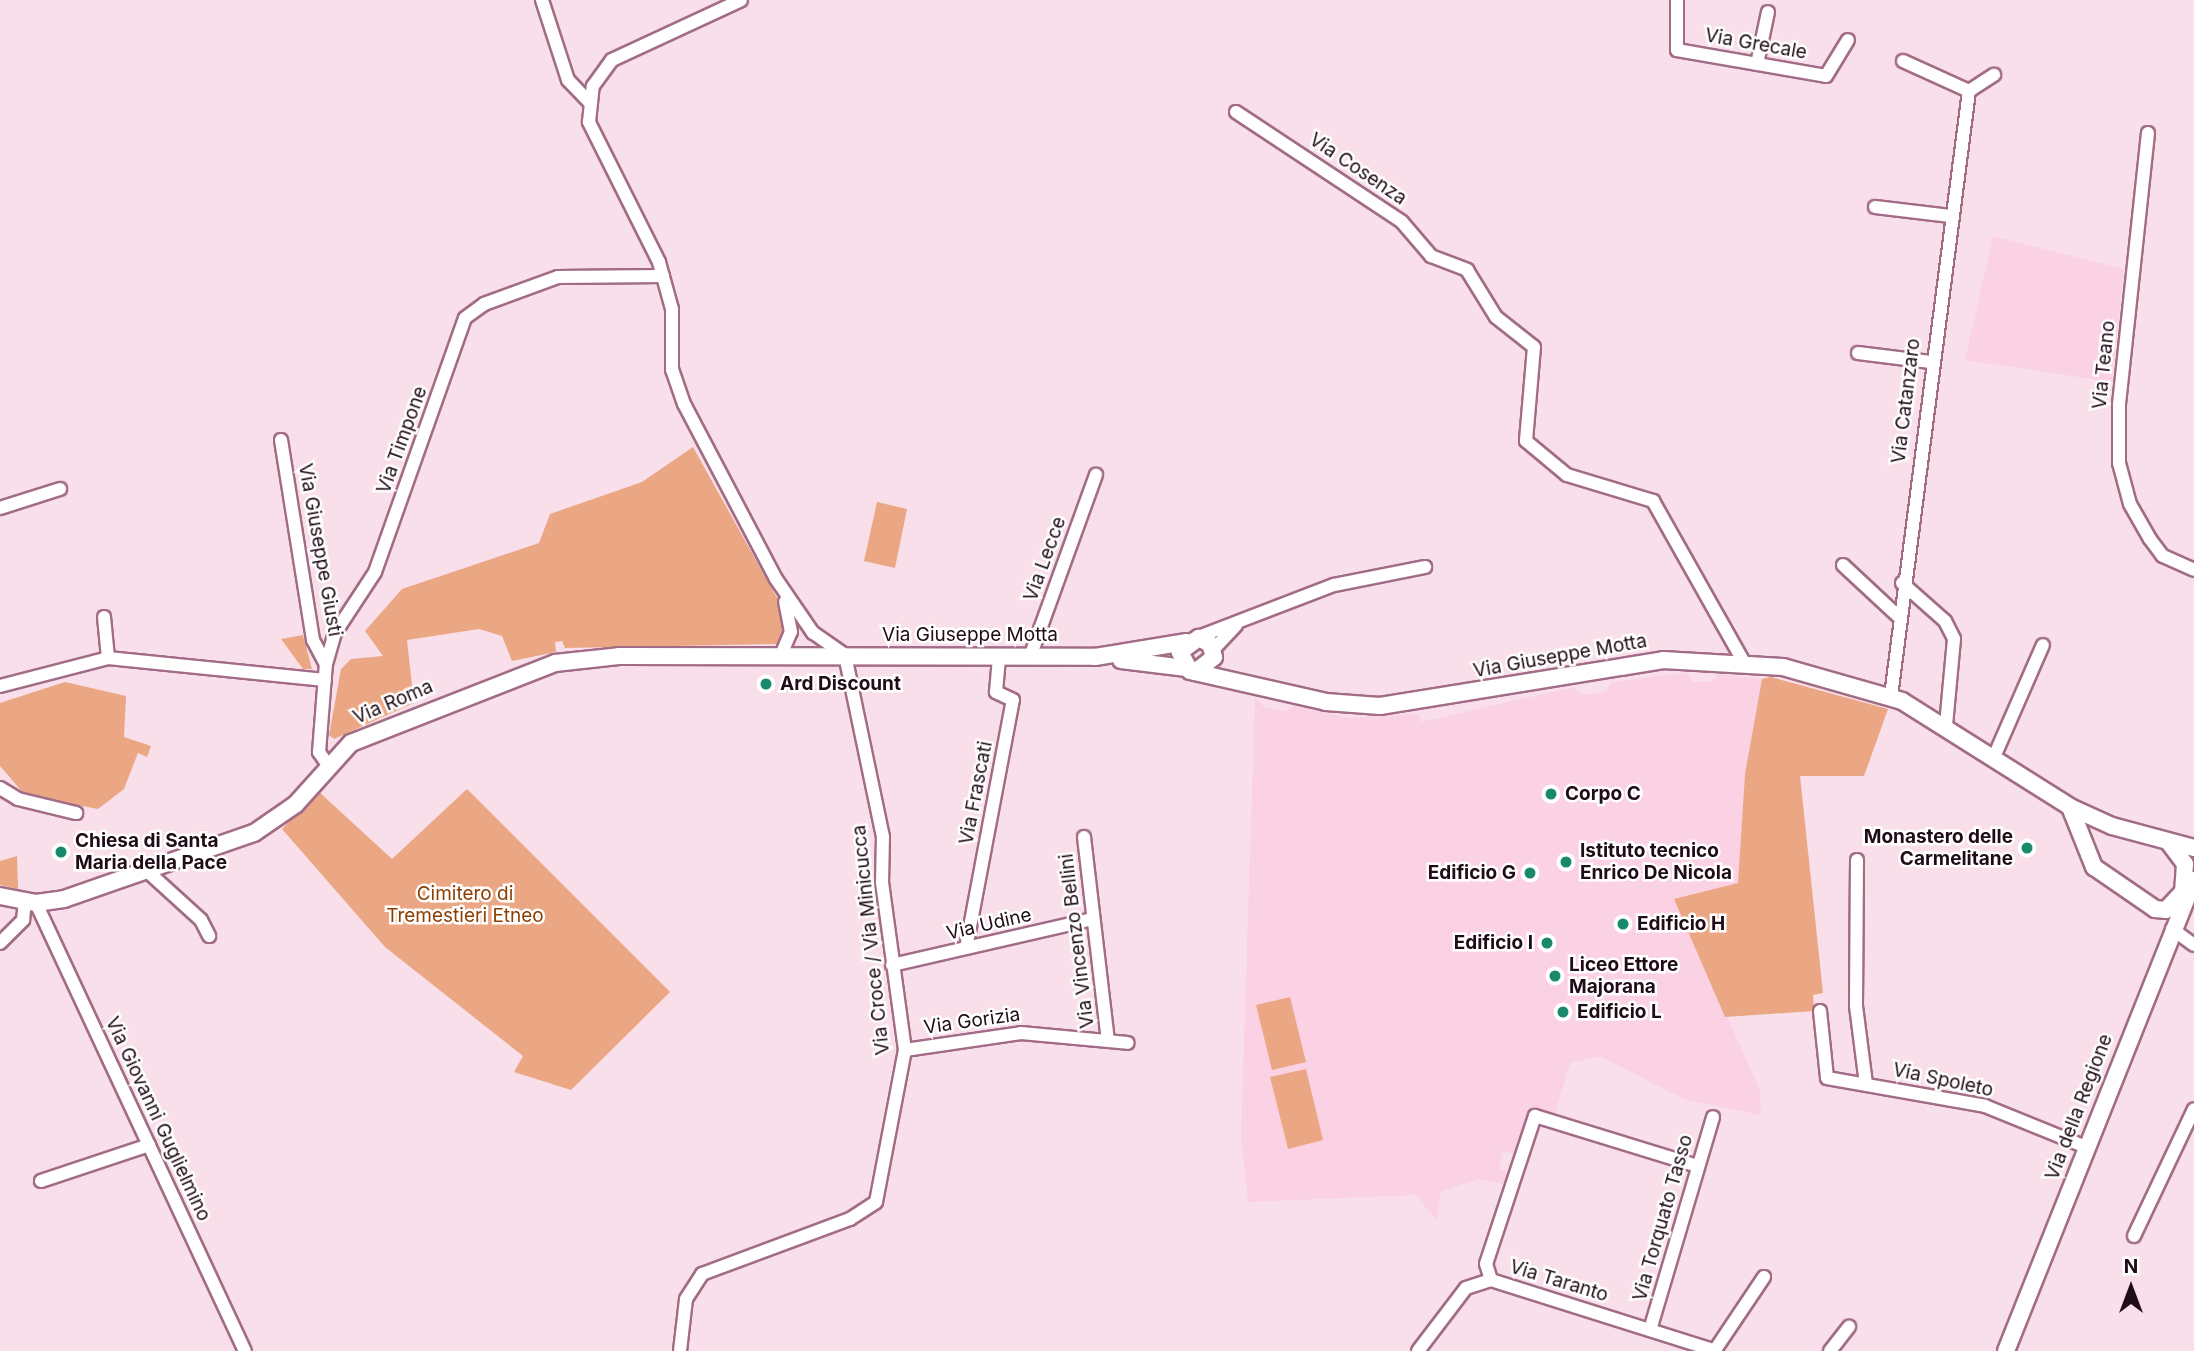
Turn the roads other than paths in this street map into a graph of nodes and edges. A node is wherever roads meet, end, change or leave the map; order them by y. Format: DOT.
graph roads {
  1 [pos="542,0"];
  2 [pos="741,0"];
  3 [pos="1677,0"];
  4 [pos="1769,12"];
  5 [pos="1848,40"];
  6 [pos="1903,61"];
  7 [pos="1756,64"];
  8 [pos="1994,75"];
  9 [pos="1969,91"];
  10 [pos="589,102"];
  11 [pos="1236,112"];
  12 [pos="2148,133"];
  13 [pos="1875,207"];
  14 [pos="1950,216"];
  15 [pos="663,276"];
  16 [pos="1858,353"];
  17 [pos="1930,362"];
  18 [pos="281,440"];
  19 [pos="1096,475"];
  20 [pos="60,489"];
  21 [pos="0,508"];
  22 [pos="1843,565"];
  23 [pos="1425,567"];
  24 [pos="2194,570"];
  25 [pos="776,579"];
  26 [pos="1902,583"];
  27 [pos="104,617"];
  28 [pos="790,617"];
  29 [pos="1244,618"];
  30 [pos="1900,618"];
  31 [pos="813,633"];
  32 [pos="1189,640"];
  33 [pos="2043,645"];
  34 [pos="1213,653"];
  35 [pos="781,655"];
  36 [pos="808,655"];
  37 [pos="845,655"];
  38 [pos="999,656"];
  39 [pos="1030,657"];
  40 [pos="1095,657"];
  41 [pos="108,658"];
  42 [pos="1743,661"];
  43 [pos="326,664"];
  44 [pos="1190,671"];
  45 [pos="325,680"];
  46 [pos="0,686"];
  47 [pos="1276,690"];
  48 [pos="1891,696"];
  49 [pos="1946,725"];
  50 [pos="1994,757"];
  51 [pos="328,765"];
  52 [pos="0,788"];
  53 [pos="2070,807"];
  54 [pos="76,813"];
  55 [pos="2112,826"];
  56 [pos="1084,837"];
  57 [pos="2171,844"];
  58 [pos="2194,848"];
  59 [pos="1857,860"];
  60 [pos="2094,867"];
  61 [pos="146,870"];
  62 [pos="2190,884"];
  63 [pos="0,896"];
  64 [pos="31,902"];
  65 [pos="2155,909"];
  66 [pos="1093,919"];
  67 [pos="2172,929"];
  68 [pos="209,936"];
  69 [pos="0,943"];
  70 [pos="2194,944"];
  71 [pos="967,948"];
  72 [pos="892,965"];
  73 [pos="2156,965"];
  74 [pos="1820,1011"];
  75 [pos="1108,1041"];
  76 [pos="1128,1043"];
  77 [pos="905,1050"];
  78 [pos="1866,1084"];
  79 [pos="2194,1109"];
  80 [pos="1713,1117"];
  81 [pos="149,1145"];
  82 [pos="2086,1147"];
  83 [pos="1698,1166"];
  84 [pos="41,1181"];
  85 [pos="2134,1236"];
  86 [pos="1764,1277"];
  87 [pos="1491,1280"];
  88 [pos="1849,1327"];
  89 [pos="1650,1330"];
  90 [pos="245,1351"];
  91 [pos="680,1351"];
  92 [pos="1419,1351"];
  93 [pos="1716,1351"];
  94 [pos="1830,1351"];
  95 [pos="2006,1351"];
  1 -- 10 [label="street"];
  2 -- 10 [label="street"];
  3 -- 7 [label="street, Via Grecale"];
  4 -- 7 [label="street"];
  5 -- 7 [label="street, Via Grecale"];
  6 -- 9 [label="street"];
  8 -- 9 [label="street"];
  9 -- 14 [label="street, Via Catanzaro"];
  10 -- 15 [label="street"];
  11 -- 42 [label="street, Via Cosenza"];
  12 -- 24 [label="street, Via Teano"];
  13 -- 14 [label="street"];
  14 -- 17 [label="street, Via Catanzaro"];
  15 -- 25 [label="street"];
  15 -- 43 [label="street, Via Timpone"];
  16 -- 17 [label="street"];
  17 -- 26 [label="street, Via Catanzaro"];
  18 -- 43 [label="street, Via Giuseppe Giusti"];
  19 -- 39 [label="street, Via Lecce"];
  20 -- 21 [label="street"];
  22 -- 30 [label="street"];
  23 -- 29 [label="street"];
  25 -- 28 [label="street"];
  25 -- 31 [label="street"];
  26 -- 30 [label="street, Via Catanzaro"];
  26 -- 49 [label="street"];
  27 -- 41 [label="street"];
  28 -- 35 [label="street"];
  28 -- 36 [label="street"];
  29 -- 32 [label="street"];
  29 -- 34 [label="street"];
  30 -- 48 [label="street, Via Catanzaro"];
  31 -- 36 [label="street"];
  31 -- 37 [label="street"];
  32 -- 34 [label="main road"];
  32 -- 40 [label="main road"];
  32 -- 44 [label="main road"];
  33 -- 50 [label="street"];
  34 -- 44 [label="main road"];
  34 -- 47 [label="main road"];
  35 -- 36 [label="main road, Via Roma"];
  35 -- 51 [label="main road, Via Roma"];
  36 -- 37 [label="main road, Via Roma"];
  37 -- 38 [label="main road, Via Giuseppe Motta"];
  37 -- 72 [label="street, Via Croce / Via Minicucca"];
  38 -- 39 [label="main road, Via Giuseppe Motta"];
  38 -- 71 [label="street, Via Frascati"];
  39 -- 40 [label="main road, Via Giuseppe Motta"];
  40 -- 44 [label="main road"];
  41 -- 45 [label="street"];
  41 -- 46 [label="street"];
  42 -- 47 [label="main road, Via Giuseppe Motta"];
  42 -- 48 [label="main road, Via Giuseppe Motta"];
  43 -- 45 [label="street, Via Timpone"];
  44 -- 47 [label="main road"];
  45 -- 51 [label="street, Via Timpone"];
  48 -- 49 [label="main road, Via Giuseppe Motta"];
  49 -- 50 [label="main road, Via Giuseppe Motta"];
  50 -- 53 [label="main road, Via Giuseppe Motta"];
  51 -- 61 [label="main road, Via Roma"];
  52 -- 54 [label="street"];
  53 -- 55 [label="main road, Via Giuseppe Motta"];
  53 -- 60 [label="main road"];
  55 -- 57 [label="main road, Via Giuseppe Motta"];
  55 -- 60 [label="main road"];
  56 -- 66 [label="street, Via Vincenzo Bellini"];
  57 -- 58 [label="main road, Via Giuseppe Motta"];
  57 -- 62 [label="main road"];
  59 -- 78 [label="street"];
  60 -- 65 [label="main road"];
  61 -- 64 [label="main road, Via Roma"];
  61 -- 68 [label="street"];
  62 -- 65 [label="main road"];
  62 -- 67 [label="main road, Via della Regione"];
  63 -- 64 [label="main road"];
  64 -- 69 [label="street"];
  64 -- 81 [label="street, Via Giovanni Guglielmino"];
  65 -- 73 [label="main road"];
  66 -- 71 [label="street, Via Udine"];
  66 -- 75 [label="street, Via Vincenzo Bellini"];
  67 -- 70 [label="street"];
  67 -- 73 [label="main road, Via della Regione"];
  71 -- 72 [label="street, Via Udine"];
  72 -- 77 [label="street, Via Croce / Via Minicucca"];
  73 -- 82 [label="main road, Via della Regione"];
  74 -- 78 [label="street, Via Spoleto"];
  75 -- 76 [label="street, Via Gorizia"];
  75 -- 77 [label="street, Via Gorizia"];
  77 -- 91 [label="street, Via Croce / Via Minicucca"];
  78 -- 82 [label="street, Via Spoleto"];
  79 -- 85 [label="street"];
  80 -- 83 [label="street, Via Torquato Tasso"];
  81 -- 84 [label="street"];
  81 -- 90 [label="street, Via Giovanni Guglielmino"];
  82 -- 95 [label="main road, Via della Regione"];
  83 -- 87 [label="street"];
  83 -- 89 [label="street, Via Torquato Tasso"];
  86 -- 93 [label="street"];
  87 -- 89 [label="street, Via Taranto"];
  87 -- 92 [label="street, Via Taranto"];
  88 -- 94 [label="street"];
  89 -- 93 [label="street, Via Taranto"];
}
